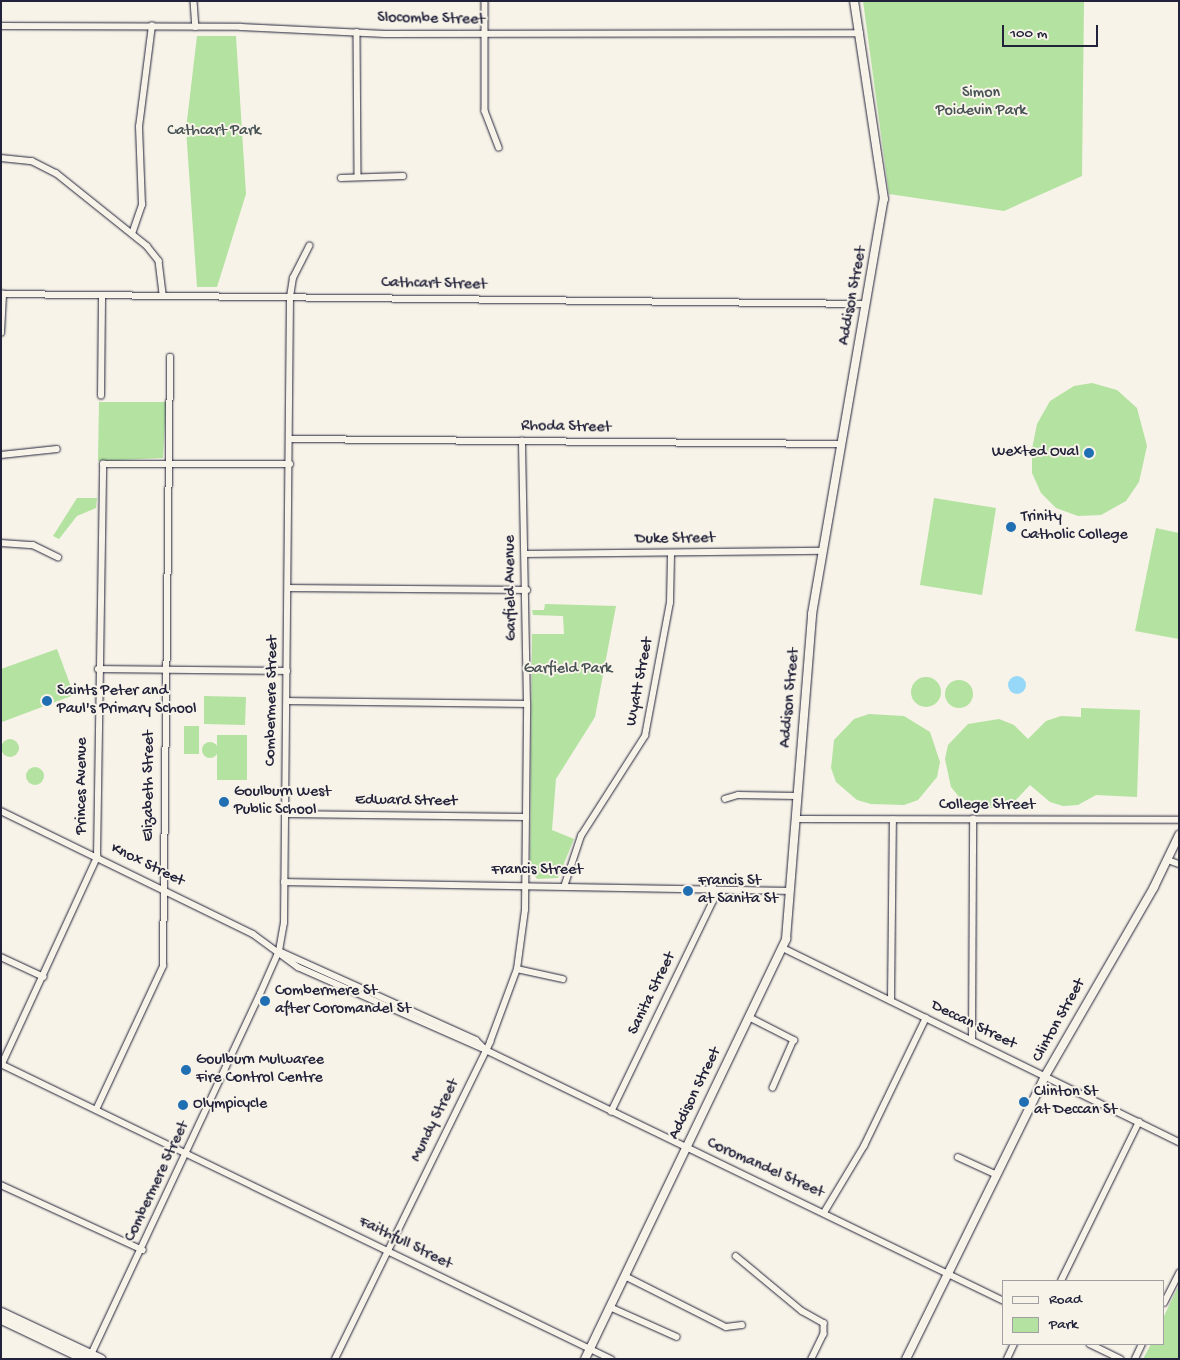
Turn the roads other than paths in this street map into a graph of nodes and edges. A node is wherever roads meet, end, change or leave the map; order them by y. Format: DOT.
graph roads {
  1 [pos="194,1"];
  2 [pos="485,1"];
  3 [pos="854,1"];
  4 [pos="1,26"];
  5 [pos="152,26"];
  6 [pos="196,27"];
  7 [pos="357,32"];
  8 [pos="860,33"];
  9 [pos="484,35"];
  10 [pos="499,147"];
  11 [pos="1,158"];
  12 [pos="403,176"];
  13 [pos="358,177"];
  14 [pos="341,178"];
  15 [pos="132,234"];
  16 [pos="309,246"];
  17 [pos="2,294"];
  18 [pos="102,296"];
  19 [pos="162,296"];
  20 [pos="290,297"];
  21 [pos="866,304"];
  22 [pos="1,333"];
  23 [pos="170,357"];
  24 [pos="101,396"];
  25 [pos="290,438"];
  26 [pos="522,441"];
  27 [pos="841,444"];
  28 [pos="57,449"];
  29 [pos="1,455"];
  30 [pos="168,463"];
  31 [pos="290,464"];
  32 [pos="1,543"];
  33 [pos="823,551"];
  34 [pos="527,554"];
  35 [pos="671,554"];
  36 [pos="58,557"];
  37 [pos="288,588"];
  38 [pos="527,590"];
  39 [pos="98,669"];
  40 [pos="164,670"];
  41 [pos="287,671"];
  42 [pos="287,701"];
  43 [pos="527,704"];
  44 [pos="797,796"];
  45 [pos="725,800"];
  46 [pos="1,811"];
  47 [pos="285,814"];
  48 [pos="526,817"];
  49 [pos="796,819"];
  50 [pos="892,820"];
  51 [pos="973,820"];
  52 [pos="1179,820"];
  53 [pos="1179,835"];
  54 [pos="97,857"];
  55 [pos="1168,860"];
  56 [pos="1179,864"];
  57 [pos="284,882"];
  58 [pos="565,884"];
  59 [pos="525,885"];
  60 [pos="713,886"];
  61 [pos="163,888"];
  62 [pos="790,891"];
  63 [pos="783,948"];
  64 [pos="279,951"];
  65 [pos="1,957"];
  66 [pos="517,969"];
  67 [pos="44,977"];
  68 [pos="344,978"];
  69 [pos="563,979"];
  70 [pos="341,987"];
  71 [pos="390,1000"];
  72 [pos="891,1001"];
  73 [pos="386,1008"];
  74 [pos="749,1017"];
  75 [pos="926,1018"];
  76 [pos="434,1021"];
  77 [pos="431,1028"];
  78 [pos="972,1041"];
  79 [pos="486,1050"];
  80 [pos="1,1064"];
  81 [pos="1045,1076"];
  82 [pos="773,1088"];
  83 [pos="96,1110"];
  84 [pos="611,1112"];
  85 [pos="1139,1122"];
  86 [pos="1179,1142"];
  87 [pos="686,1148"];
  88 [pos="186,1154"];
  89 [pos="958,1157"];
  90 [pos="995,1174"];
  91 [pos="1,1186"];
  92 [pos="826,1211"];
  93 [pos="143,1250"];
  94 [pos="388,1250"];
  95 [pos="736,1256"];
  96 [pos="1179,1273"];
  97 [pos="947,1274"];
  98 [pos="625,1276"];
  99 [pos="1061,1280"];
  100 [pos="1002,1300"];
  101 [pos="1165,1301"];
  102 [pos="610,1307"];
  103 [pos="1,1312"];
  104 [pos="1,1319"];
  105 [pos="742,1325"];
  106 [pos="677,1337"];
  107 [pos="1014,1345"];
  108 [pos="1092,1345"];
  109 [pos="1141,1345"];
  110 [pos="590,1349"];
  111 [pos="89,1357"];
  112 [pos="101,1359"];
  113 [pos="335,1359"];
  114 [pos="585,1359"];
  115 [pos="611,1359"];
  116 [pos="812,1359"];
  117 [pos="906,1359"];
  118 [pos="1007,1359"];
  119 [pos="1121,1359"];
  120 [pos="1134,1359"];
  1 -- 6 [label="street"];
  2 -- 9 [label="street"];
  3 -- 8 [label="street, Addison Street"];
  4 -- 5 [label="street, Slocombe Street"];
  5 -- 6 [label="street, Slocombe Street"];
  5 -- 15 [label="street"];
  6 -- 7 [label="street, Slocombe Street"];
  7 -- 9 [label="street, Slocombe Street"];
  7 -- 13 [label="street"];
  8 -- 9 [label="street, Slocombe Street"];
  8 -- 21 [label="street, Addison Street"];
  9 -- 10 [label="street"];
  11 -- 15 [label="street"];
  12 -- 13 [label="street"];
  13 -- 14 [label="street"];
  15 -- 19 [label="street"];
  16 -- 20 [label="street, Combermere Street"];
  17 -- 18 [label="street, Cathcart Street"];
  17 -- 22 [label="street"];
  18 -- 19 [label="street, Cathcart Street"];
  18 -- 24 [label="street"];
  19 -- 20 [label="street, Cathcart Street"];
  20 -- 21 [label="street, Cathcart Street"];
  20 -- 25 [label="street, Combermere Street"];
  21 -- 27 [label="street, Addison Street"];
  23 -- 30 [label="street, Elizabeth Street"];
  25 -- 26 [label="street, Rhoda Street"];
  25 -- 31 [label="street, Combermere Street"];
  26 -- 27 [label="street, Rhoda Street"];
  26 -- 34 [label="street, Garfield Avenue"];
  27 -- 33 [label="street, Addison Street"];
  28 -- 29 [label="street"];
  30 -- 31 [label="street"];
  30 -- 39 [label="street, Princes Avenue"];
  30 -- 40 [label="street, Elizabeth Street"];
  31 -- 37 [label="street, Combermere Street"];
  32 -- 36 [label="street"];
  33 -- 35 [label="street, Duke Street"];
  33 -- 44 [label="street, Addison Street"];
  34 -- 35 [label="street, Duke Street"];
  34 -- 38 [label="street, Garfield Avenue"];
  35 -- 58 [label="street, Wyatt Street"];
  37 -- 38 [label="street"];
  37 -- 41 [label="street, Combermere Street"];
  38 -- 43 [label="street, Garfield Avenue"];
  39 -- 40 [label="street"];
  39 -- 54 [label="street, Princes Avenue"];
  40 -- 41 [label="street"];
  40 -- 61 [label="street, Elizabeth Street"];
  41 -- 42 [label="street, Combermere Street"];
  42 -- 43 [label="street"];
  42 -- 47 [label="street, Combermere Street"];
  43 -- 48 [label="street, Garfield Avenue"];
  44 -- 45 [label="street"];
  44 -- 49 [label="street, Addison Street"];
  46 -- 54 [label="street, Knox Street"];
  47 -- 48 [label="street, Edward Street"];
  47 -- 57 [label="street, Combermere Street"];
  48 -- 59 [label="street, Garfield Avenue"];
  49 -- 50 [label="street, College Street"];
  49 -- 62 [label="street, Addison Street"];
  50 -- 51 [label="street, College Street"];
  50 -- 72 [label="street"];
  51 -- 52 [label="street, College Street"];
  51 -- 78 [label="street"];
  53 -- 55 [label="street, Clinton Street"];
  54 -- 61 [label="street, Knox Street"];
  54 -- 67 [label="street, Princes Avenue"];
  55 -- 56 [label="street"];
  55 -- 81 [label="street, Clinton Street"];
  57 -- 59 [label="street, Francis Street"];
  57 -- 64 [label="street, Combermere Street"];
  58 -- 59 [label="street, Francis Street"];
  58 -- 60 [label="street, Francis Street"];
  59 -- 66 [label="street, Mundy Street"];
  60 -- 62 [label="street, Francis Street"];
  60 -- 84 [label="street, Sanita Street"];
  61 -- 64 [label="street, Knox Street"];
  61 -- 83 [label="street, Elizabeth Street"];
  62 -- 63 [label="street, Addison Street"];
  63 -- 72 [label="street, Deccan Street"];
  63 -- 74 [label="street, Addison Street"];
  64 -- 68 [label="street, Coromandel Street"];
  64 -- 70 [label="street, Coromandel Street"];
  64 -- 88 [label="street, Combermere Street"];
  65 -- 67 [label="street"];
  66 -- 69 [label="street"];
  66 -- 79 [label="street, Mundy Street"];
  67 -- 80 [label="street, Princes Avenue"];
  68 -- 70 [label="street"];
  68 -- 71 [label="street, Coromandel Street"];
  70 -- 73 [label="street, Coromandel Street"];
  71 -- 73 [label="street"];
  71 -- 76 [label="street, Coromandel Street"];
  72 -- 75 [label="street, Deccan Street"];
  73 -- 77 [label="street, Coromandel Street"];
  74 -- 82 [label="street"];
  74 -- 87 [label="street, Addison Street"];
  75 -- 78 [label="street, Deccan Street"];
  75 -- 92 [label="street"];
  76 -- 77 [label="street"];
  76 -- 79 [label="street, Coromandel Street"];
  77 -- 79 [label="street, Coromandel Street"];
  78 -- 81 [label="street, Deccan Street"];
  79 -- 84 [label="street, Coromandel Street"];
  79 -- 94 [label="street, Mundy Street"];
  80 -- 83 [label="street, Faithfull Street"];
  81 -- 85 [label="street, Deccan Street"];
  81 -- 90 [label="street, Clinton Street"];
  83 -- 88 [label="street, Faithfull Street"];
  84 -- 87 [label="street, Coromandel Street"];
  85 -- 86 [label="street, Deccan Street"];
  85 -- 99 [label="street"];
  87 -- 92 [label="street, Coromandel Street"];
  87 -- 98 [label="street, Addison Street"];
  88 -- 93 [label="street, Combermere Street"];
  88 -- 94 [label="street, Faithfull Street"];
  89 -- 90 [label="street"];
  90 -- 97 [label="street, Clinton Street"];
  91 -- 93 [label="street"];
  92 -- 97 [label="street, Coromandel Street"];
  93 -- 111 [label="street, Combermere Street"];
  94 -- 110 [label="street, Faithfull Street"];
  94 -- 113 [label="street, Mundy Street"];
  95 -- 116 [label="street"];
  96 -- 101 [label="street"];
  97 -- 100 [label="street, Coromandel Street"];
  97 -- 117 [label="street, Clinton Street"];
  98 -- 102 [label="street, Addison Street"];
  98 -- 105 [label="street"];
  102 -- 106 [label="street"];
  102 -- 110 [label="street, Addison Street"];
  103 -- 111 [label="main road"];
  104 -- 111 [label="main road"];
  107 -- 118 [label="street"];
  108 -- 119 [label="street"];
  109 -- 120 [label="street"];
  110 -- 114 [label="street, Addison Street"];
  110 -- 115 [label="street, Faithfull Street"];
  111 -- 112 [label="main road"];
}
